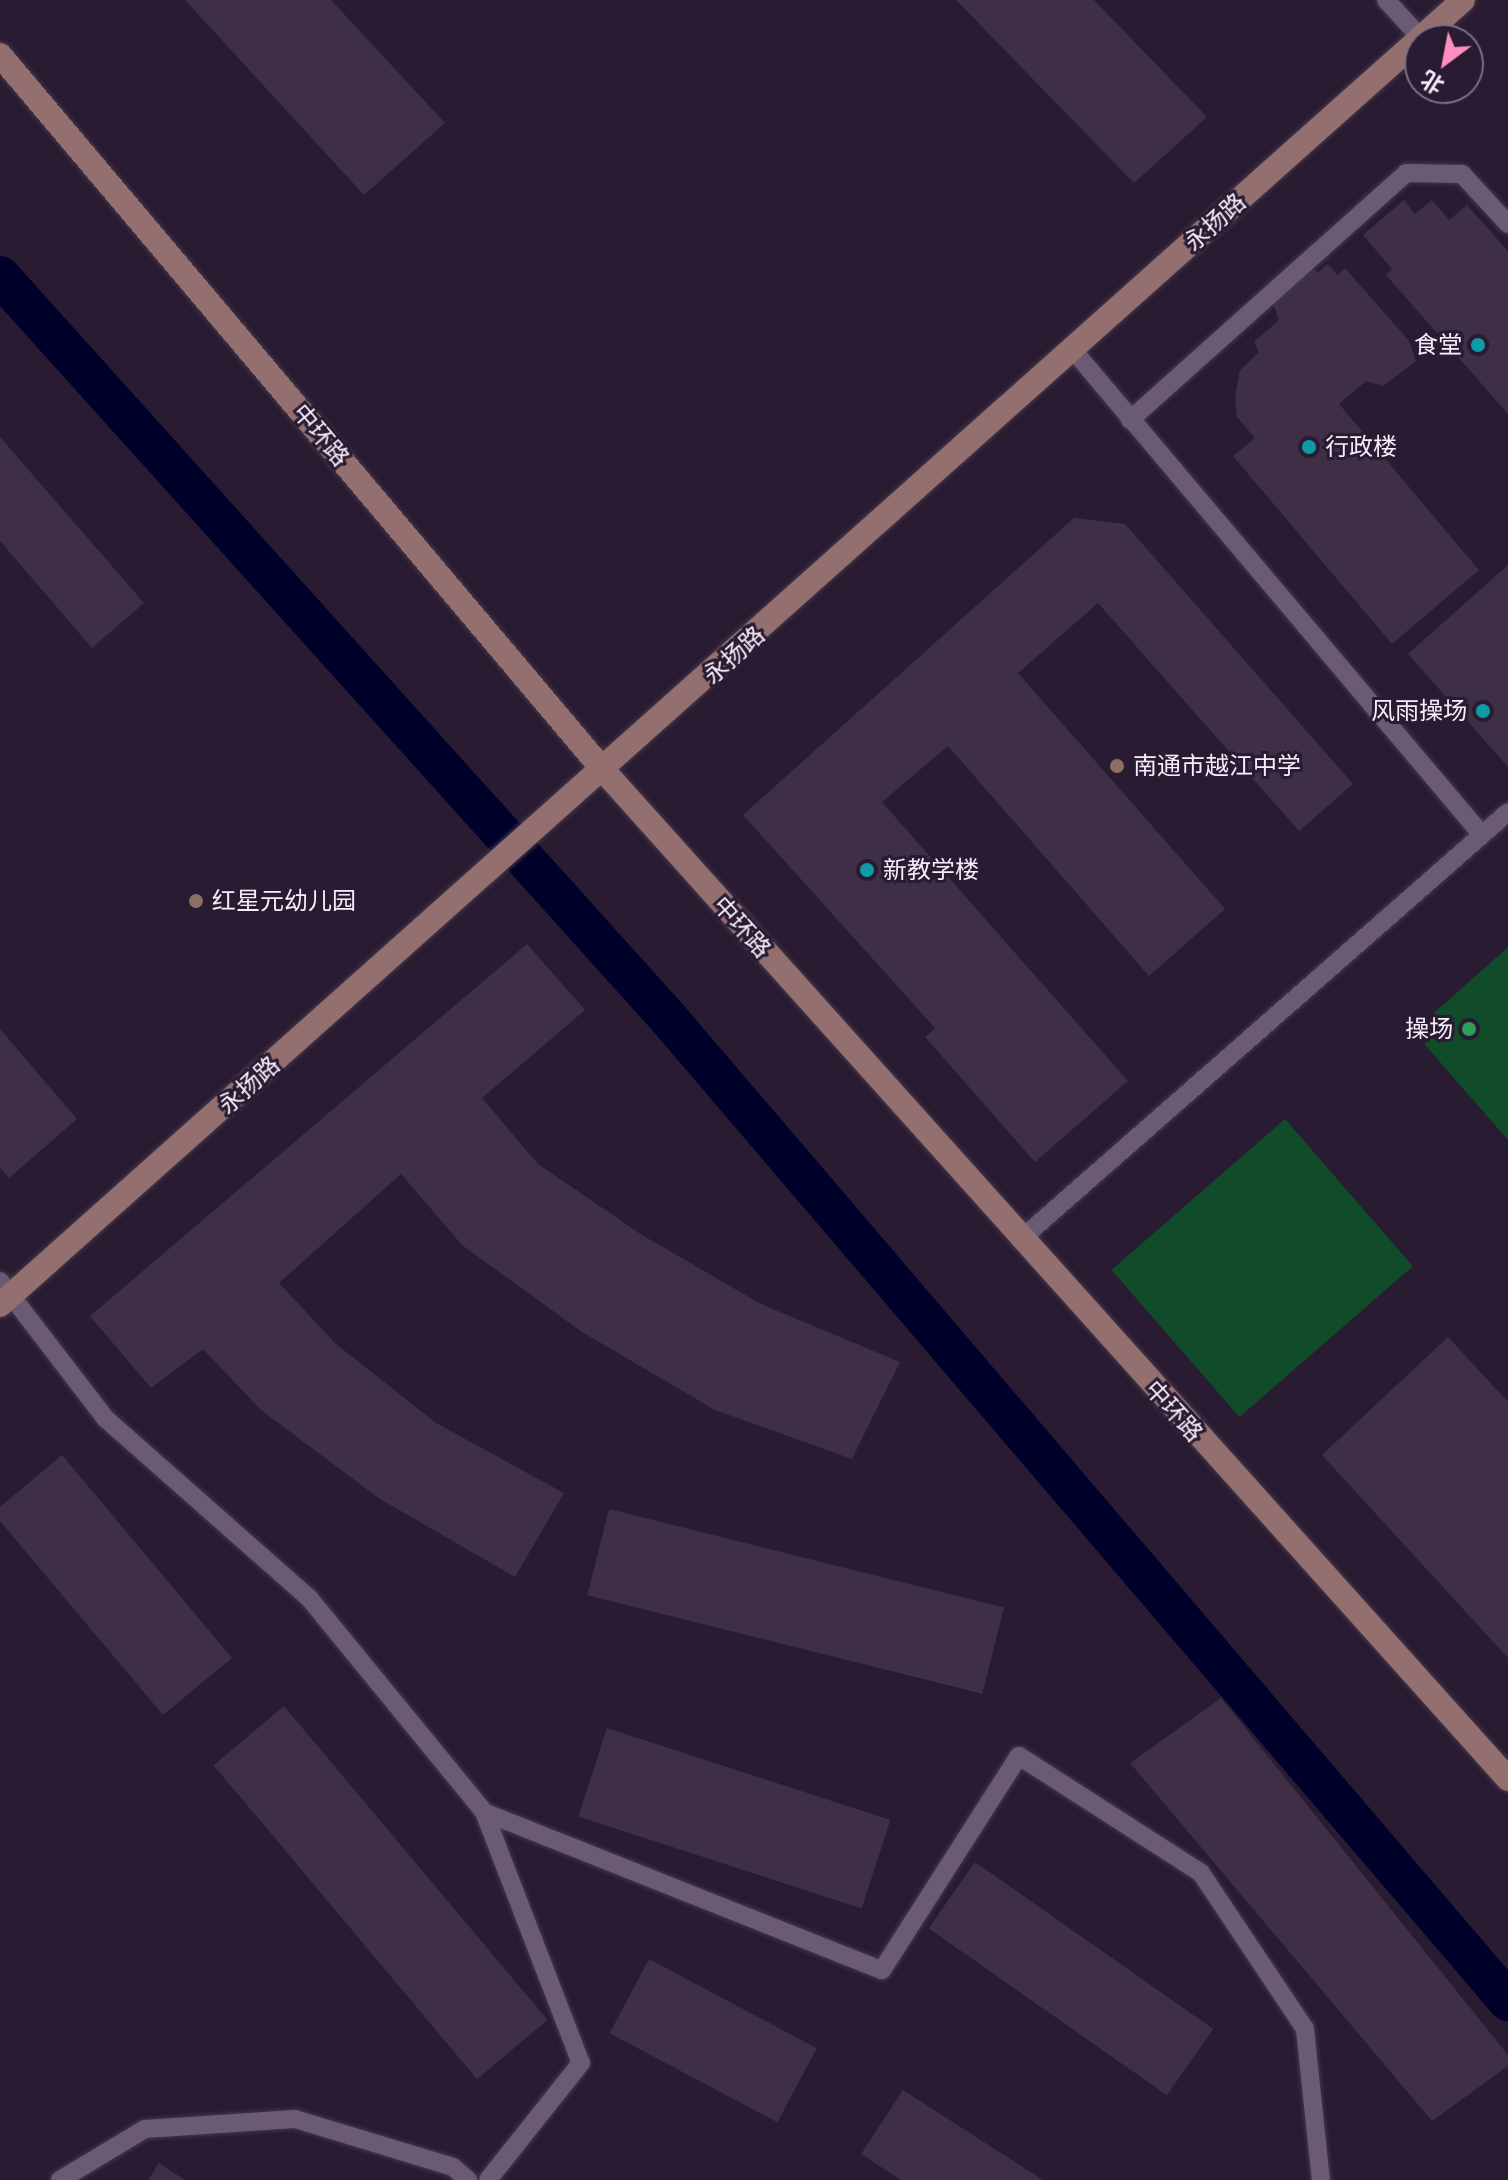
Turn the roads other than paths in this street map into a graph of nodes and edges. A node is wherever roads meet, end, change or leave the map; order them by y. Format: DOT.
graph roads {
  1 [pos="1386,0"];
  2 [pos="1463,0"];
  3 [pos="1408,24"];
  4 [pos="1435,24"];
  5 [pos="1404,51"];
  6 [pos="0,55"];
  7 [pos="1508,224"];
  8 [pos="1073,350"];
  9 [pos="1130,420"];
  10 [pos="604,771"];
  11 [pos="1508,812"];
  12 [pos="1482,835"];
  13 [pos="1020,1240"];
  14 [pos="4,1294"];
  15 [pos="1508,1779"];
  16 [pos="484,1812"];
  17 [pos="60,2180"];
  18 [pos="468,2180"];
  19 [pos="488,2180"];
  20 [pos="1321,2180"];
  1 -- 3 [label="lane"];
  2 -- 4 [label="street, 永扬路"];
  5 -- 8 [label="street, 永扬路"];
  6 -- 10 [label="street, 中环路"];
  7 -- 9 [label="lane"];
  8 -- 9 [label="lane"];
  8 -- 10 [label="street, 永扬路"];
  9 -- 12 [label="lane"];
  10 -- 13 [label="street, 中环路"];
  10 -- 14 [label="street, 永扬路"];
  11 -- 12 [label="lane"];
  12 -- 13 [label="lane"];
  13 -- 15 [label="street, 中环路"];
  14 -- 16 [label="lane"];
  16 -- 19 [label="lane"];
  16 -- 20 [label="lane"];
  17 -- 18 [label="lane"];
}
